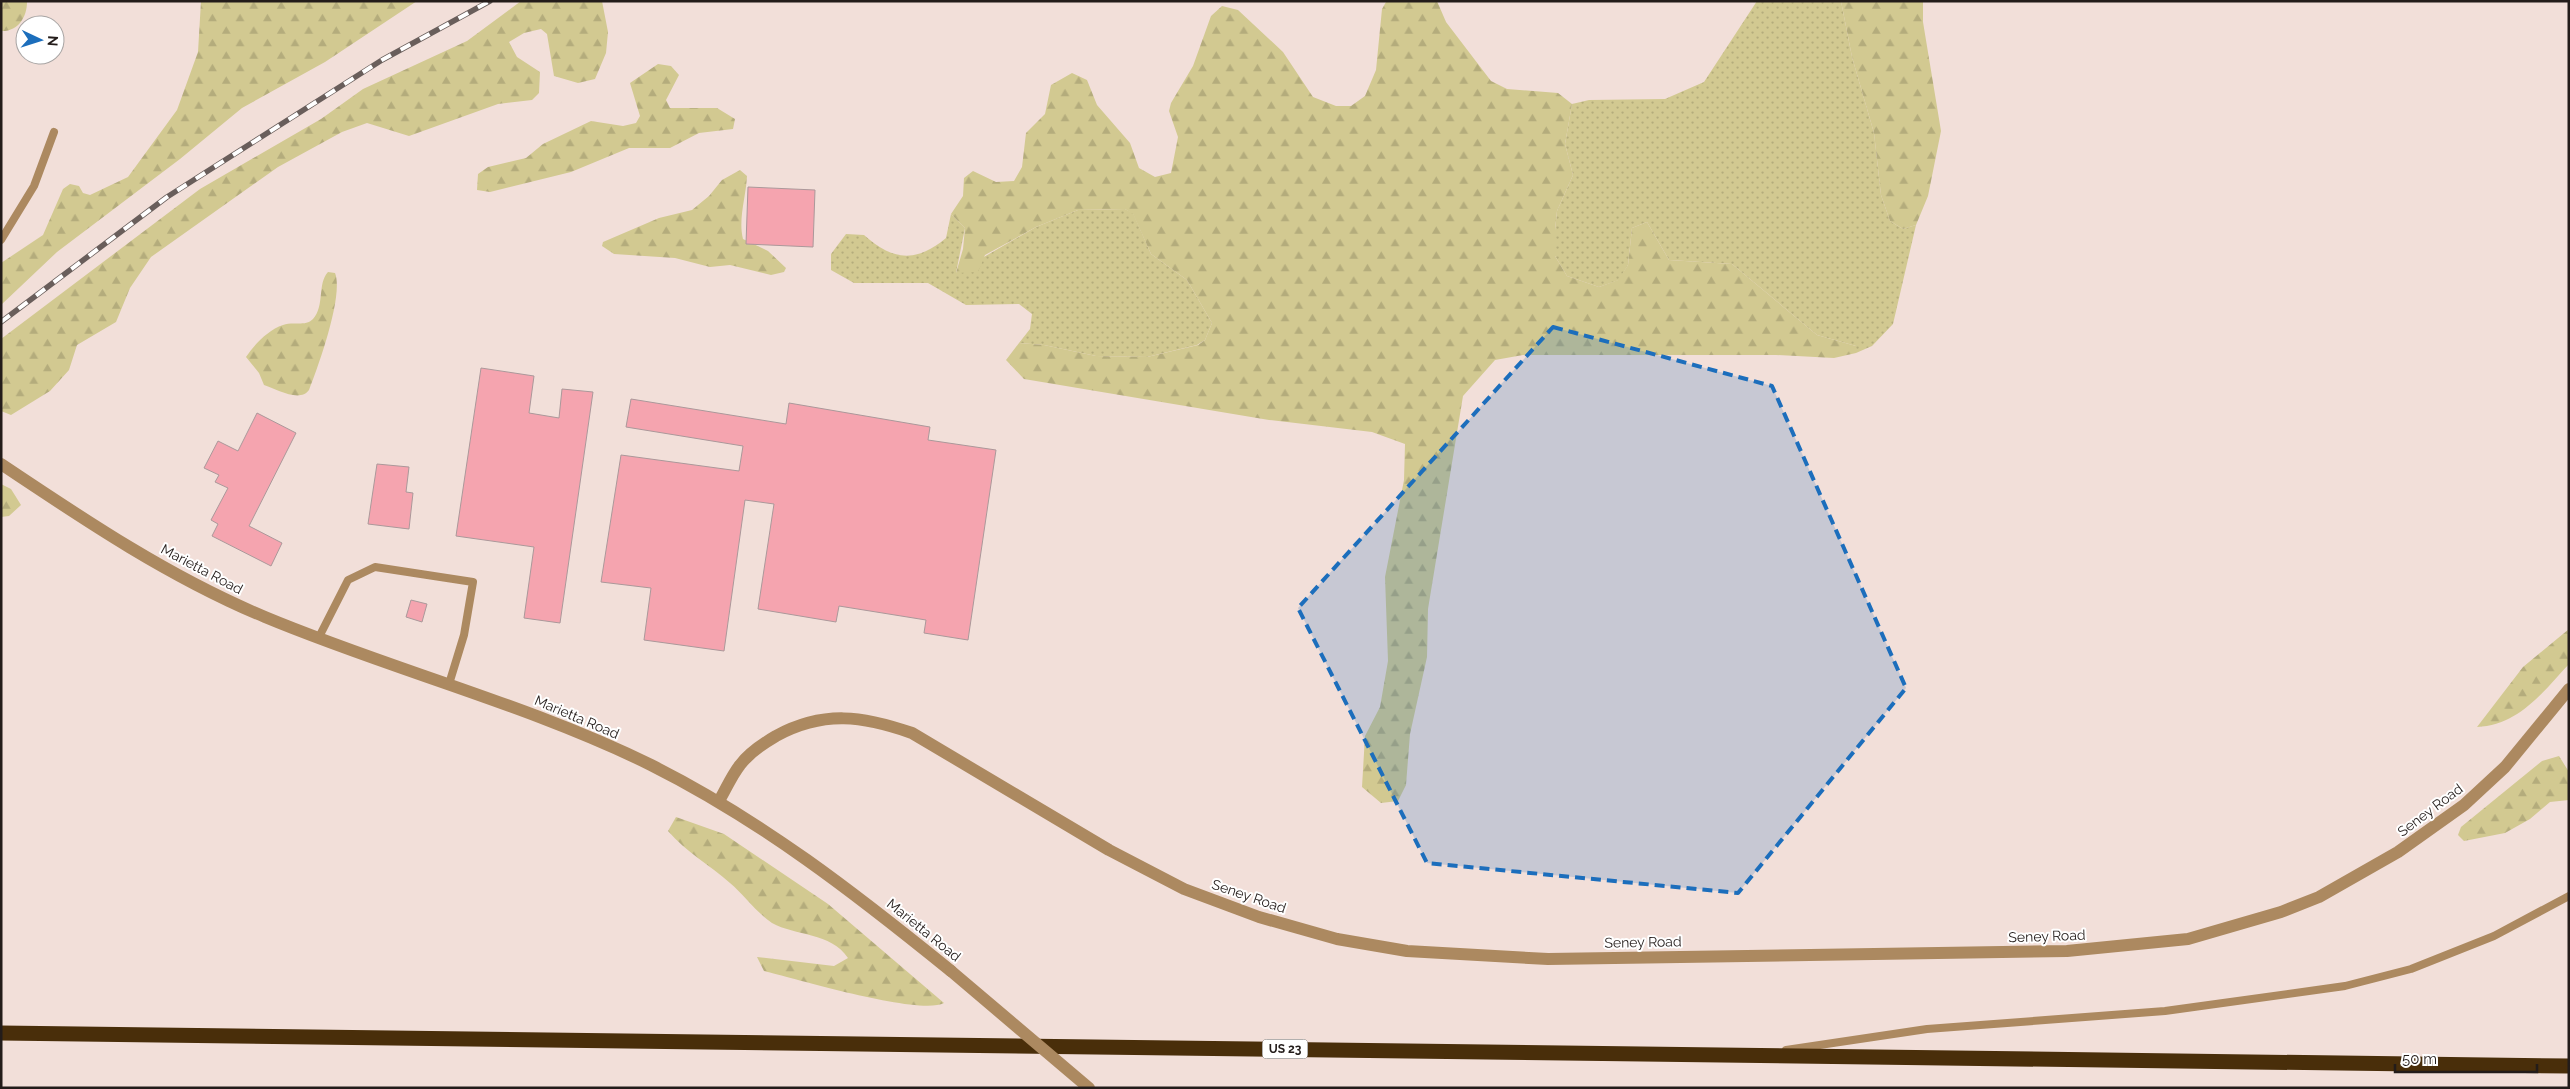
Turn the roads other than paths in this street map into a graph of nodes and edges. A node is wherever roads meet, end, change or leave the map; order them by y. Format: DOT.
graph roads {
  1 [pos="54,132"];
  2 [pos="1,240"];
  3 [pos="1,464"];
  4 [pos="319,637"];
  5 [pos="449,684"];
  6 [pos="2569,689"];
  7 [pos="719,801"];
  8 [pos="2569,896"];
  9 [pos="1,1033"];
  10 [pos="1754,1054"];
  11 [pos="2569,1066"];
  12 [pos="1089,1088"];
  1 -- 2 [label="lane"];
  3 -- 4 [label="street, Marietta Road"];
  4 -- 5 [label="street, Marietta Road"];
  4 -- 5 [label="lane"];
  5 -- 7 [label="street, Marietta Road"];
  6 -- 7 [label="street, Seney Road"];
  7 -- 12 [label="street, Marietta Road, bridge"];
  8 -- 10 [label="lane"];
  9 -- 10 [label="highway, US 23"];
  10 -- 11 [label="highway, US 23"];
}
